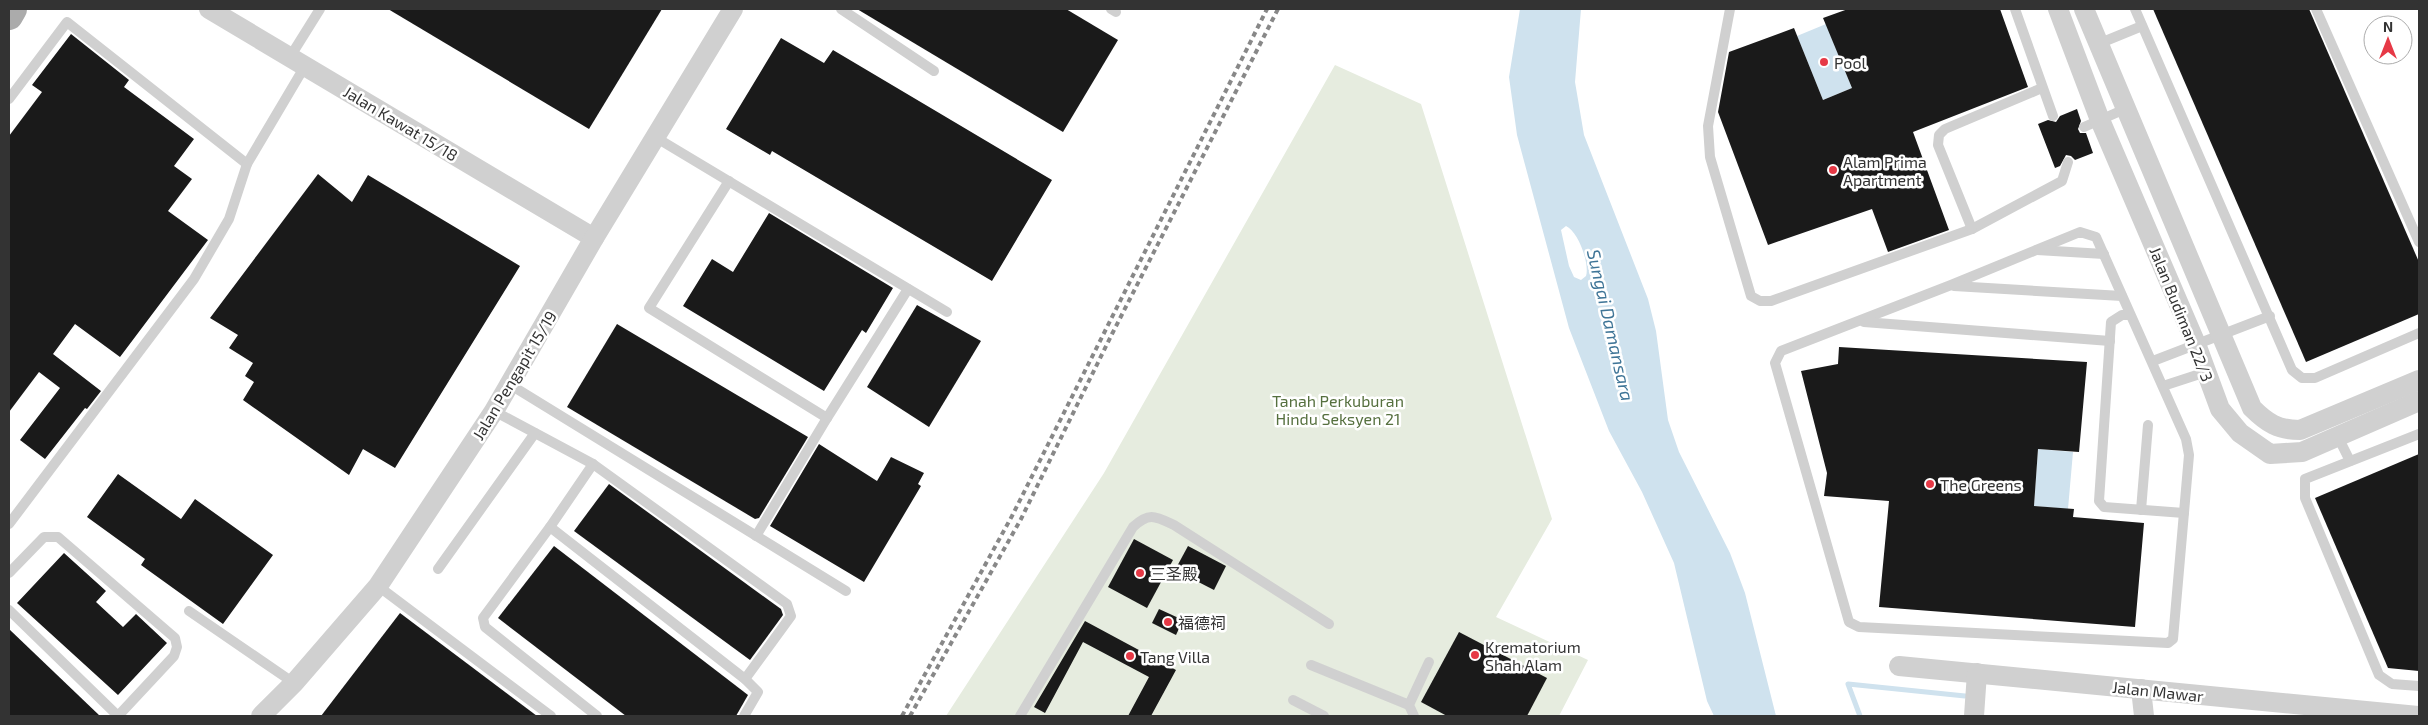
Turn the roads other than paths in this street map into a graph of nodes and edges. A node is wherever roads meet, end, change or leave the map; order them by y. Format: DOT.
graph roads {
  1 [pos="13,9"];
  2 [pos="209,9"];
  3 [pos="320,9"];
  4 [pos="732,9"];
  5 [pos="841,9"];
  6 [pos="1730,9"];
  7 [pos="2015,9"];
  8 [pos="2058,9"];
  9 [pos="2084,9"];
  10 [pos="2135,9"];
  11 [pos="2316,9"];
  12 [pos="9,16"];
  13 [pos="2142,26"];
  14 [pos="2098,44"];
  15 [pos="297,61"];
  16 [pos="934,71"];
  17 [pos="2042,88"];
  18 [pos="9,99"];
  19 [pos="2125,108"];
  20 [pos="2053,116"];
  21 [pos="2092,124"];
  22 [pos="655,137"];
  23 [pos="2068,162"];
  24 [pos="247,164"];
  25 [pos="729,181"];
  26 [pos="1972,229"];
  27 [pos="594,238"];
  28 [pos="2419,242"];
  29 [pos="2034,250"];
  30 [pos="2104,254"];
  31 [pos="1951,286"];
  32 [pos="908,289"];
  33 [pos="2122,296"];
  34 [pos="947,312"];
  35 [pos="2130,315"];
  36 [pos="2270,316"];
  37 [pos="1860,321"];
  38 [pos="2419,333"];
  39 [pos="2221,335"];
  40 [pos="2110,341"];
  41 [pos="2196,344"];
  42 [pos="2153,361"];
  43 [pos="2206,372"];
  44 [pos="2419,380"];
  45 [pos="510,384"];
  46 [pos="2163,386"];
  47 [pos="2419,401"];
  48 [pos="494,411"];
  49 [pos="827,418"];
  50 [pos="2148,425"];
  51 [pos="535,433"];
  52 [pos="2419,434"];
  53 [pos="2338,437"];
  54 [pos="2350,461"];
  55 [pos="593,464"];
  56 [pos="2141,510"];
  57 [pos="2184,513"];
  58 [pos="9,524"];
  59 [pos="550,527"];
  60 [pos="756,536"];
  61 [pos="438,568"];
  62 [pos="9,573"];
  63 [pos="378,586"];
  64 [pos="846,591"];
  65 [pos="9,610"];
  66 [pos="189,611"];
  67 [pos="1329,624"];
  68 [pos="1430,662"];
  69 [pos="1311,665"];
  70 [pos="1898,666"];
  71 [pos="1977,673"];
  72 [pos="745,680"];
  73 [pos="294,684"];
  74 [pos="2419,686"];
  75 [pos="2141,689"];
  76 [pos="1293,700"];
  77 [pos="1409,705"];
  78 [pos="118,716"];
  79 [pos="262,716"];
  80 [pos="551,716"];
  81 [pos="597,716"];
  82 [pos="744,716"];
  83 [pos="1020,716"];
  84 [pos="1324,716"];
  85 [pos="1414,716"];
  86 [pos="1974,716"];
  87 [pos="2144,716"];
  88 [pos="2418,716"];
  1 -- 12 [label="main road"];
  2 -- 15 [label="street, Jalan Kawat 15/18"];
  3 -- 15 [label="lane"];
  4 -- 22 [label="street, Jalan Pengapit 15/19"];
  5 -- 16 [label="lane"];
  6 -- 26 [label="lane"];
  7 -- 17 [label="lane"];
  8 -- 21 [label="street, Jalan Budiman 22/3"];
  9 -- 14 [label="street, Jalan Budiman 22/3"];
  10 -- 13 [label="lane"];
  11 -- 28 [label="lane"];
  13 -- 14 [label="lane"];
  13 -- 36 [label="lane"];
  14 -- 19 [label="street, Jalan Budiman 22/3"];
  15 -- 24 [label="lane"];
  15 -- 27 [label="street, Jalan Kawat 15/18"];
  17 -- 20 [label="lane"];
  17 -- 26 [label="lane"];
  18 -- 24 [label="lane"];
  19 -- 21 [label="lane"];
  19 -- 39 [label="street, Jalan Budiman 22/3"];
  21 -- 41 [label="street, Jalan Budiman 22/3"];
  22 -- 25 [label="lane"];
  22 -- 27 [label="street, Jalan Pengapit 15/19"];
  23 -- 26 [label="lane"];
  24 -- 58 [label="lane"];
  25 -- 32 [label="lane"];
  25 -- 49 [label="lane"];
  27 -- 45 [label="street, Jalan Pengapit 15/19"];
  29 -- 30 [label="lane"];
  29 -- 30 [label="lane"];
  29 -- 31 [label="lane"];
  30 -- 33 [label="lane"];
  31 -- 33 [label="lane"];
  31 -- 37 [label="lane"];
  32 -- 34 [label="lane"];
  32 -- 49 [label="lane"];
  33 -- 35 [label="lane"];
  35 -- 40 [label="lane"];
  35 -- 42 [label="lane"];
  36 -- 38 [label="lane"];
  36 -- 39 [label="lane"];
  37 -- 40 [label="lane"];
  37 -- 57 [label="lane"];
  39 -- 41 [label="lane"];
  39 -- 44 [label="street, Jalan Budiman 22/3"];
  40 -- 56 [label="lane"];
  41 -- 42 [label="lane"];
  41 -- 43 [label="street, Jalan Budiman 22/3"];
  42 -- 46 [label="lane"];
  43 -- 46 [label="lane"];
  43 -- 53 [label="street, Jalan Budiman 22/3"];
  45 -- 48 [label="street, Jalan Pengapit 15/19"];
  45 -- 60 [label="lane"];
  46 -- 57 [label="lane"];
  47 -- 53 [label="street, Jalan Budiman 22/3"];
  48 -- 51 [label="lane"];
  48 -- 63 [label="street, Jalan Pengapit 15/19"];
  49 -- 60 [label="lane"];
  50 -- 56 [label="lane"];
  51 -- 55 [label="lane"];
  51 -- 61 [label="lane"];
  52 -- 54 [label="lane"];
  53 -- 54 [label="lane"];
  54 -- 74 [label="lane"];
  55 -- 59 [label="lane"];
  55 -- 72 [label="lane"];
  56 -- 57 [label="lane"];
  59 -- 72 [label="lane"];
  59 -- 81 [label="lane"];
  60 -- 64 [label="lane"];
  62 -- 78 [label="lane"];
  63 -- 73 [label="street, Jalan Pengapit 15/19"];
  63 -- 80 [label="lane"];
  65 -- 78 [label="lane"];
  66 -- 73 [label="lane"];
  67 -- 83 [label="lane"];
  68 -- 77 [label="lane"];
  69 -- 77 [label="lane"];
  70 -- 71 [label="street, Jalan Mawar"];
  71 -- 75 [label="street, Jalan Mawar"];
  71 -- 86 [label="street"];
  72 -- 82 [label="lane"];
  73 -- 79 [label="street, Jalan Pengapit 15/19"];
  75 -- 87 [label="street"];
  75 -- 88 [label="street, Jalan Mawar"];
  76 -- 84 [label="lane"];
  77 -- 85 [label="lane"];
}
